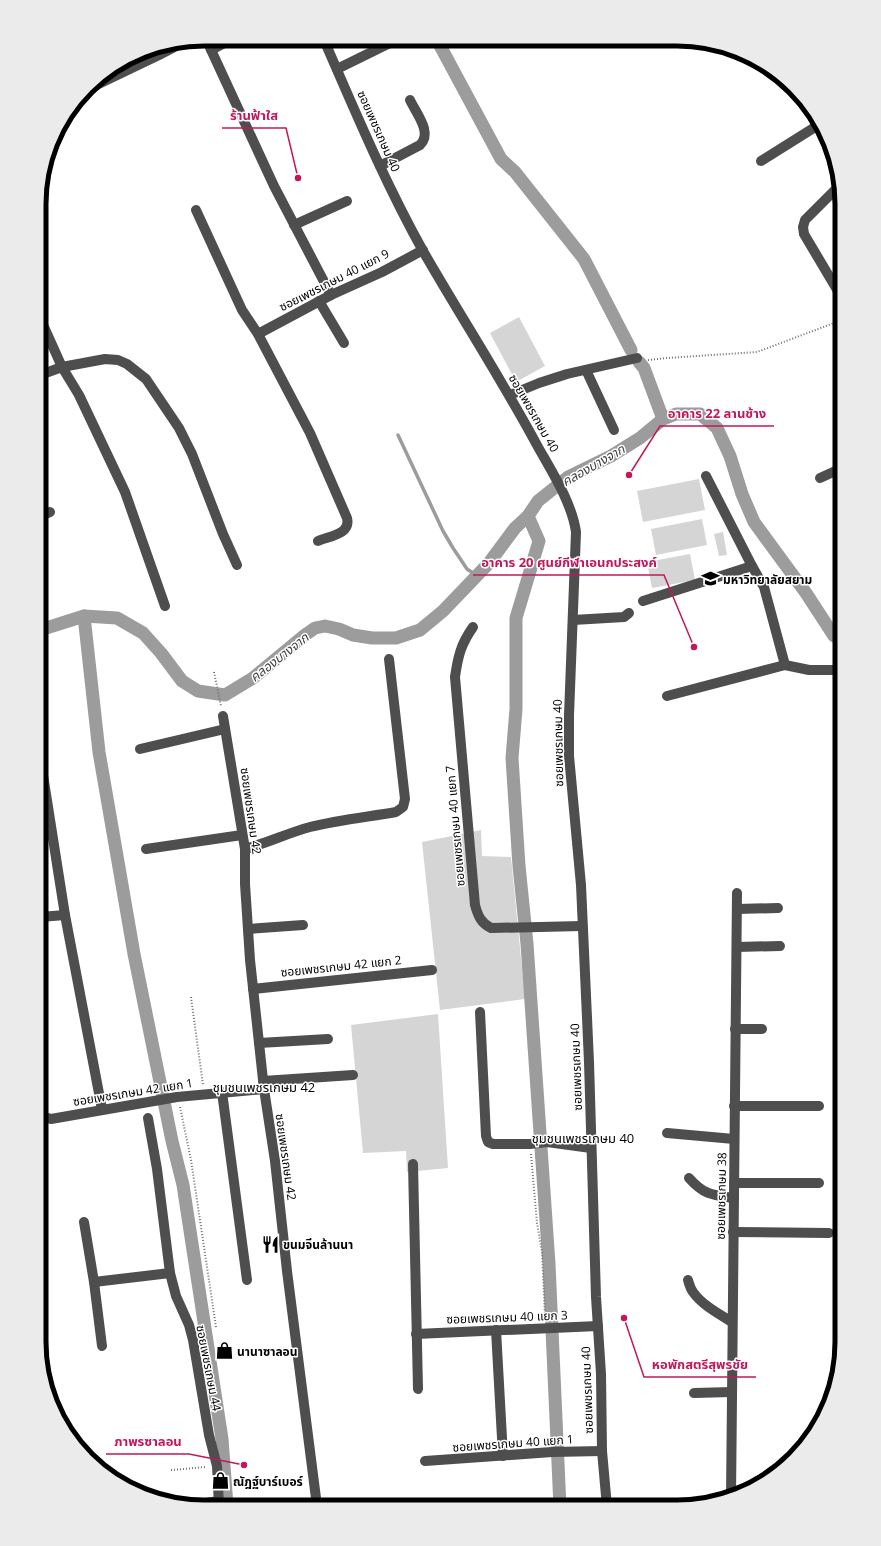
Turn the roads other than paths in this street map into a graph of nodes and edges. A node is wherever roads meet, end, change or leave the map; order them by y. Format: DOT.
graph roads {
  1 [pos="209,46"];
  2 [pos="218,46"];
  3 [pos="327,46"];
  4 [pos="384,46"];
  5 [pos="167,50"];
  6 [pos="210,50"];
  7 [pos="337,69"];
  8 [pos="106,80"];
  9 [pos="410,100"];
  10 [pos="817,131"];
  11 [pos="761,161"];
  12 [pos="380,166"];
  13 [pos="835,190"];
  14 [pos="347,201"];
  15 [pos="196,210"];
  16 [pos="294,225"];
  17 [pos="423,250"];
  18 [pos="835,286"];
  19 [pos="331,295"];
  20 [pos="320,301"];
  21 [pos="46,332"];
  22 [pos="258,334"];
  23 [pos="344,343"];
  24 [pos="637,358"];
  25 [pos="62,368"];
  26 [pos="586,370"];
  27 [pos="46,373"];
  28 [pos="510,396"];
  29 [pos="614,430"];
  30 [pos="835,471"];
  31 [pos="706,476"];
  32 [pos="820,478"];
  33 [pos="50,512"];
  34 [pos="46,514"];
  35 [pos="318,541"];
  36 [pos="237,565"];
  37 [pos="752,566"];
  38 [pos="643,601"];
  39 [pos="165,606"];
  40 [pos="629,613"];
  41 [pos="573,620"];
  42 [pos="473,627"];
  43 [pos="389,658"];
  44 [pos="785,665"];
  45 [pos="835,670"];
  46 [pos="667,696"];
  47 [pos="223,716"];
  48 [pos="225,730"];
  49 [pos="140,749"];
  50 [pos="46,794"];
  51 [pos="242,835"];
  52 [pos="146,849"];
  53 [pos="245,849"];
  54 [pos="737,893"];
  55 [pos="778,908"];
  56 [pos="737,909"];
  57 [pos="65,915"];
  58 [pos="46,917"];
  59 [pos="303,925"];
  60 [pos="582,926"];
  61 [pos="248,929"];
  62 [pos="737,946"];
  63 [pos="780,946"];
  64 [pos="432,970"];
  65 [pos="253,989"];
  66 [pos="480,1012"];
  67 [pos="736,1029"];
  68 [pos="762,1029"];
  69 [pos="328,1039"];
  70 [pos="259,1043"];
  71 [pos="353,1074"];
  72 [pos="263,1085"];
  73 [pos="222,1092"];
  74 [pos="734,1106"];
  75 [pos="819,1106"];
  76 [pos="102,1109"];
  77 [pos="46,1118"];
  78 [pos="148,1118"];
  79 [pos="667,1133"];
  80 [pos="734,1139"];
  81 [pos="591,1148"];
  82 [pos="413,1164"];
  83 [pos="689,1178"];
  84 [pos="734,1183"];
  85 [pos="819,1183"];
  86 [pos="734,1198"];
  87 [pos="84,1222"];
  88 [pos="733,1232"];
  89 [pos="829,1233"];
  90 [pos="170,1273"];
  91 [pos="247,1280"];
  92 [pos="688,1280"];
  93 [pos="94,1282"];
  94 [pos="732,1322"];
  95 [pos="598,1326"];
  96 [pos="496,1330"];
  97 [pos="416,1334"];
  98 [pos="102,1346"];
  99 [pos="418,1389"];
  100 [pos="732,1392"];
  101 [pos="694,1393"];
  102 [pos="602,1451"];
  103 [pos="503,1456"];
  104 [pos="425,1461"];
  105 [pos="731,1491"];
  106 [pos="219,1500"];
  107 [pos="316,1500"];
  108 [pos="606,1500"];
  1 -- 6 [label="street"];
  2 -- 6 [label="street"];
  3 -- 7 [label="street, ซอยเพชรเกษม 40"];
  4 -- 7 [label="street"];
  5 -- 8 [label="street"];
  6 -- 16 [label="street"];
  7 -- 12 [label="street, ซอยเพชรเกษม 40"];
  9 -- 12 [label="street"];
  10 -- 11 [label="street"];
  12 -- 17 [label="street, ซอยเพชรเกษม 40"];
  13 -- 18 [label="street"];
  14 -- 16 [label="street"];
  15 -- 22 [label="street"];
  16 -- 19 [label="street"];
  17 -- 19 [label="street, ซอยเพชรเกษม 40 แยก 9"];
  17 -- 28 [label="street, ซอยเพชรเกษม 40"];
  19 -- 20 [label="street, ซอยเพชรเกษม 40 แยก 9"];
  20 -- 22 [label="street, ซอยเพชรเกษม 40 แยก 9"];
  20 -- 23 [label="street"];
  21 -- 25 [label="street"];
  22 -- 35 [label="street"];
  24 -- 26 [label="street"];
  25 -- 27 [label="street"];
  25 -- 36 [label="street"];
  25 -- 39 [label="street"];
  26 -- 28 [label="street"];
  26 -- 29 [label="street"];
  28 -- 41 [label="street, ซอยเพชรเกษม 40"];
  30 -- 32 [label="street"];
  31 -- 37 [label="street"];
  33 -- 34 [label="street"];
  37 -- 38 [label="street"];
  37 -- 44 [label="street"];
  40 -- 41 [label="street"];
  41 -- 60 [label="street, ซอยเพชรเกษม 40"];
  42 -- 60 [label="street, ซอยเพชรเกษม 40 แยก 7"];
  43 -- 53 [label="street"];
  44 -- 45 [label="street"];
  44 -- 46 [label="street"];
  47 -- 48 [label="street, ซอยเพชรเกษม 42"];
  48 -- 49 [label="street"];
  48 -- 51 [label="street, ซอยเพชรเกษม 42"];
  50 -- 57 [label="street"];
  51 -- 52 [label="street"];
  51 -- 53 [label="street, ซอยเพชรเกษม 42"];
  53 -- 61 [label="street, ซอยเพชรเกษม 42"];
  54 -- 56 [label="street, ซอยเพชรเกษม 38"];
  55 -- 56 [label="street"];
  56 -- 62 [label="street, ซอยเพชรเกษม 38"];
  57 -- 58 [label="street"];
  57 -- 76 [label="street"];
  59 -- 61 [label="street"];
  60 -- 81 [label="street, ซอยเพชรเกษม 40"];
  61 -- 65 [label="street, ซอยเพชรเกษม 42"];
  62 -- 63 [label="street"];
  62 -- 67 [label="street, ซอยเพชรเกษม 38"];
  64 -- 65 [label="street, ซอยเพชรเกษม 42 แยก 2"];
  65 -- 70 [label="street, ซอยเพชรเกษม 42"];
  66 -- 81 [label="street"];
  67 -- 68 [label="street"];
  67 -- 74 [label="street, ซอยเพชรเกษม 38"];
  69 -- 70 [label="street"];
  70 -- 72 [label="street, ซอยเพชรเกษม 42"];
  71 -- 72 [label="street, ซอยเพชรเกษม 42 แยก 1"];
  72 -- 73 [label="street, ซอยเพชรเกษม 42 แยก 1"];
  72 -- 107 [label="street, ซอยเพชรเกษม 42"];
  73 -- 76 [label="street, ซอยเพชรเกษม 42 แยก 1"];
  73 -- 91 [label="street"];
  74 -- 75 [label="street"];
  74 -- 80 [label="street, ซอยเพชรเกษม 38"];
  76 -- 77 [label="street, ซอยเพชรเกษม 42 แยก 1"];
  78 -- 90 [label="street, ซอยเพชรเกษม 44"];
  79 -- 80 [label="street"];
  80 -- 84 [label="street, ซอยเพชรเกษม 38"];
  81 -- 95 [label="street, ซอยเพชรเกษม 40"];
  82 -- 97 [label="street"];
  83 -- 86 [label="street"];
  84 -- 85 [label="street"];
  84 -- 86 [label="street, ซอยเพชรเกษม 38"];
  86 -- 88 [label="street, ซอยเพชรเกษม 38"];
  87 -- 93 [label="street"];
  88 -- 89 [label="street"];
  88 -- 94 [label="street, ซอยเพชรเกษม 38"];
  90 -- 93 [label="street"];
  90 -- 106 [label="street, ซอยเพชรเกษม 44"];
  92 -- 94 [label="street"];
  93 -- 98 [label="street"];
  94 -- 100 [label="street, ซอยเพชรเกษม 38"];
  95 -- 96 [label="street, ซอยเพชรเกษม 40 แยก 3"];
  95 -- 102 [label="street, ซอยเพชรเกษม 40"];
  96 -- 97 [label="street, ซอยเพชรเกษม 40 แยก 3"];
  96 -- 103 [label="street"];
  97 -- 99 [label="street"];
  100 -- 101 [label="street"];
  100 -- 105 [label="street, ซอยเพชรเกษม 38"];
  102 -- 103 [label="street, ซอยเพชรเกษม 40 แยก 1"];
  102 -- 108 [label="street, ซอยเพชรเกษม 40"];
  103 -- 104 [label="street, ซอยเพชรเกษม 40 แยก 1"];
}
